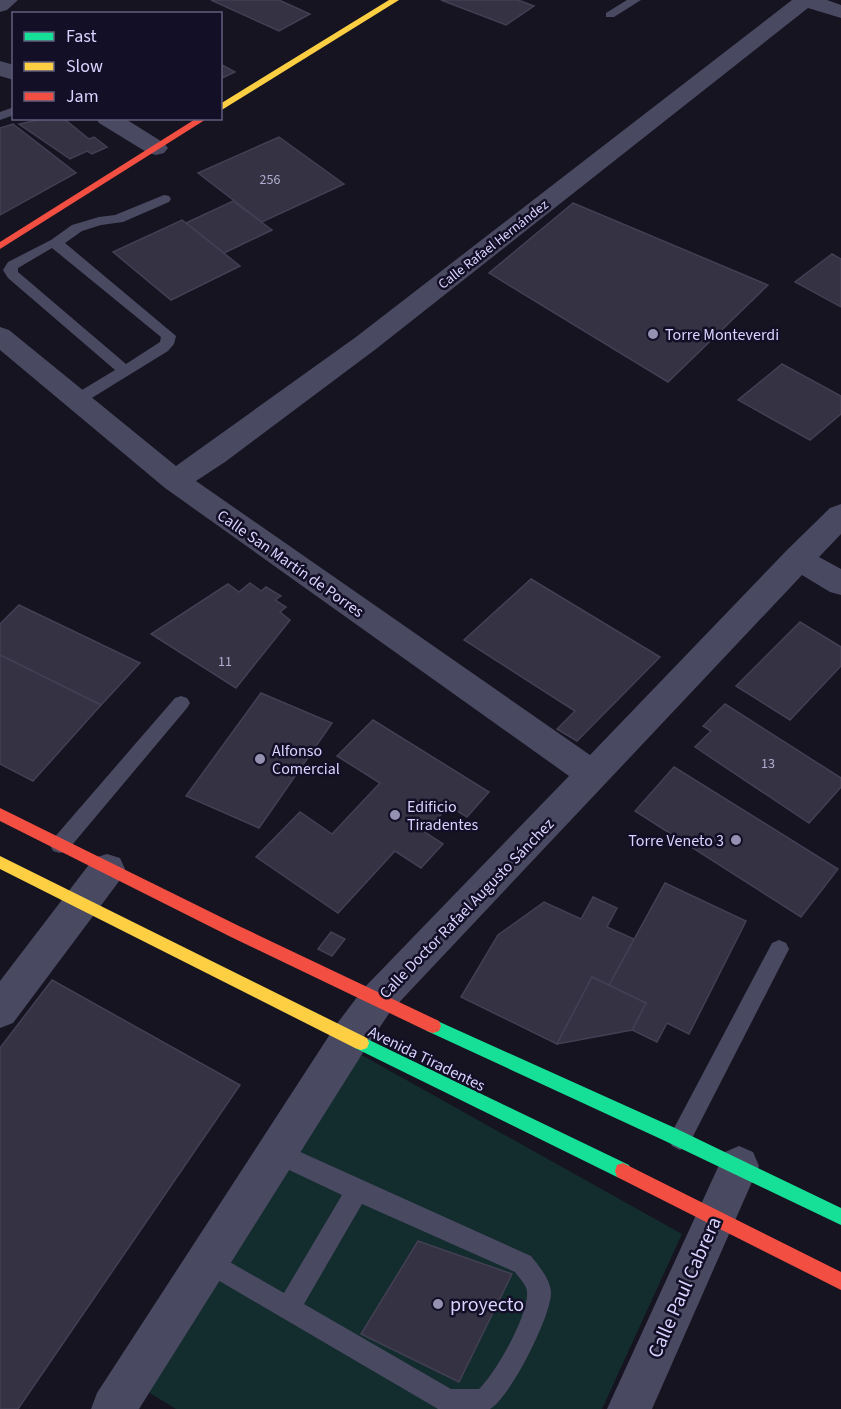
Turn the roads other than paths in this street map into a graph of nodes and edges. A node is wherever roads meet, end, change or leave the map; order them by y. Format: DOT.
graph roads {
  1 [pos="7,0"];
  2 [pos="395,0"];
  3 [pos="635,0"];
  4 [pos="806,0"];
  5 [pos="0,6"];
  6 [pos="841,12"];
  7 [pos="610,15"];
  8 [pos="222,107"];
  9 [pos="110,120"];
  10 [pos="201,120"];
  11 [pos="156,148"];
  12 [pos="164,200"];
  13 [pos="54,243"];
  14 [pos="0,246"];
  15 [pos="0,336"];
  16 [pos="125,371"];
  17 [pos="78,400"];
  18 [pos="175,481"];
  19 [pos="841,515"];
  20 [pos="798,558"];
  21 [pos="841,584"];
  22 [pos="182,703"];
  23 [pos="593,775"];
  24 [pos="0,814"];
  25 [pos="60,845"];
  26 [pos="0,862"];
  27 [pos="107,869"];
  28 [pos="81,905"];
  29 [pos="779,949"];
  30 [pos="377,1000"];
  31 [pos="0,1011"];
  32 [pos="350,1038"];
  33 [pos="680,1139"];
  34 [pos="276,1152"];
  35 [pos="739,1166"];
  36 [pos="357,1191"];
  37 [pos="716,1216"];
  38 [pos="841,1217"];
  39 [pos="207,1261"];
  40 [pos="841,1281"];
  41 [pos="288,1308"];
  42 [pos="113,1409"];
  43 [pos="629,1409"];
  1 -- 5 [label="street"];
  2 -- 8 [label="main road"];
  3 -- 7 [label="lane"];
  4 -- 6 [label="street"];
  4 -- 18 [label="street, Calle Rafael Hernández"];
  9 -- 11 [label="street"];
  10 -- 11 [label="main road"];
  11 -- 14 [label="main road"];
  12 -- 13 [label="lane"];
  13 -- 16 [label="lane"];
  13 -- 16 [label="lane"];
  15 -- 17 [label="street, Calle San Martín de Porres"];
  16 -- 17 [label="lane"];
  17 -- 18 [label="street, Calle San Martín de Porres"];
  18 -- 23 [label="street, Calle San Martín de Porres"];
  19 -- 20 [label="street, Calle Doctor Rafael Augusto Sánchez"];
  20 -- 21 [label="street"];
  20 -- 23 [label="street, Calle Doctor Rafael Augusto Sánchez"];
  22 -- 25 [label="lane"];
  23 -- 30 [label="street, Calle Doctor Rafael Augusto Sánchez"];
  24 -- 25 [label="main road, Avenida Tiradentes"];
  25 -- 27 [label="main road, Avenida Tiradentes"];
  26 -- 28 [label="main road, Avenida Tiradentes"];
  27 -- 28 [label="street"];
  27 -- 30 [label="main road, Avenida Tiradentes"];
  28 -- 31 [label="street"];
  28 -- 32 [label="main road, Avenida Tiradentes"];
  29 -- 33 [label="lane"];
  30 -- 32 [label="street, Calle Doctor Rafael Augusto Sánchez"];
  30 -- 33 [label="main road, Avenida Tiradentes"];
  32 -- 34 [label="street, Calle Doctor Rafael Augusto Sánchez"];
  32 -- 37 [label="main road, Avenida Tiradentes"];
  33 -- 35 [label="main road, Avenida Tiradentes"];
  34 -- 36 [label="lane"];
  34 -- 39 [label="street, Calle Doctor Rafael Augusto Sánchez"];
  35 -- 37 [label="street, Calle Paul Cabrera"];
  35 -- 38 [label="main road, Avenida Tiradentes"];
  36 -- 41 [label="lane"];
  36 -- 41 [label="lane"];
  37 -- 40 [label="main road, Avenida Tiradentes"];
  37 -- 43 [label="street, Calle Paul Cabrera"];
  39 -- 41 [label="lane"];
  39 -- 42 [label="street, Calle Doctor Rafael Augusto Sánchez"];
}
